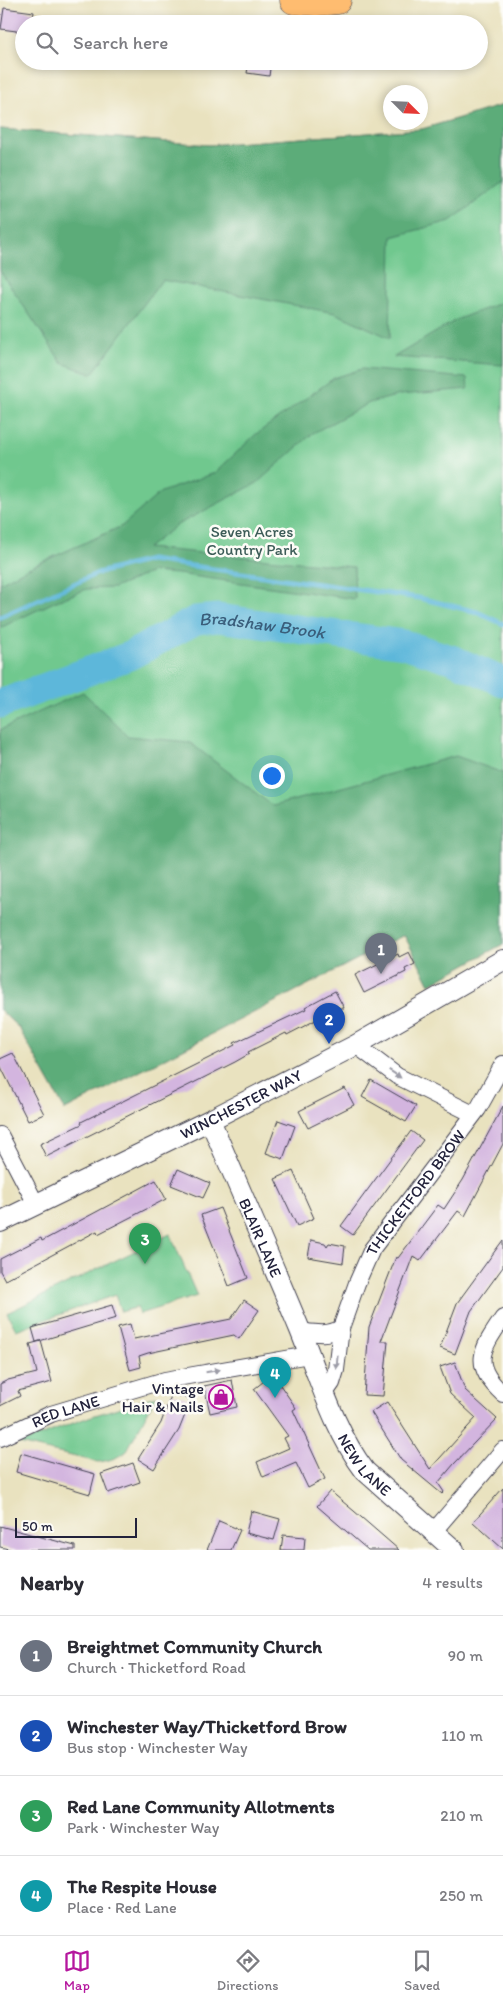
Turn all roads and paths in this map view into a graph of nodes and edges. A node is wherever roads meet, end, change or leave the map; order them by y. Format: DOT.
graph roads {
  1 [pos="297,0"];
  2 [pos="337,0"];
  3 [pos="503,960"];
  4 [pos="356,1045"];
  5 [pos="503,1064"];
  6 [pos="473,1114"];
  7 [pos="210,1120"];
  8 [pos="0,1134"];
  9 [pos="36,1204"];
  10 [pos="0,1222"];
  11 [pos="503,1318"];
  12 [pos="341,1328"];
  13 [pos="300,1331"];
  14 [pos="309,1354"];
  15 [pos="325,1393"];
  16 [pos="503,1394"];
  17 [pos="0,1438"];
  18 [pos="503,1450"];
  19 [pos="433,1532"];
  20 [pos="454,1550"];
  1 -- 2 [label="highway"];
  3 -- 4 [label="street, WINCHESTER WAY"];
  4 -- 6 [label="street, one-way"];
  4 -- 7 [label="street, WINCHESTER WAY"];
  5 -- 6 [label="street, THICKETFORD BROW"];
  6 -- 12 [label="street, THICKETFORD BROW"];
  7 -- 9 [label="street, WINCHESTER WAY"];
  7 -- 13 [label="street, BLAIR LANE"];
  8 -- 9 [label="street"];
  9 -- 10 [label="street, WINCHESTER WAY"];
  11 -- 16 [label="street"];
  12 -- 13 [label="street"];
  12 -- 15 [label="street, THICKETFORD BROW, one-way"];
  13 -- 14 [label="street, BLAIR LANE"];
  14 -- 15 [label="street, NEW LANE"];
  17 -- 14 [label="street, RED LANE, one-way"];
  15 -- 19 [label="street, NEW LANE"];
  18 -- 19 [label="street"];
  19 -- 20 [label="street, NEW LANE"];
}
